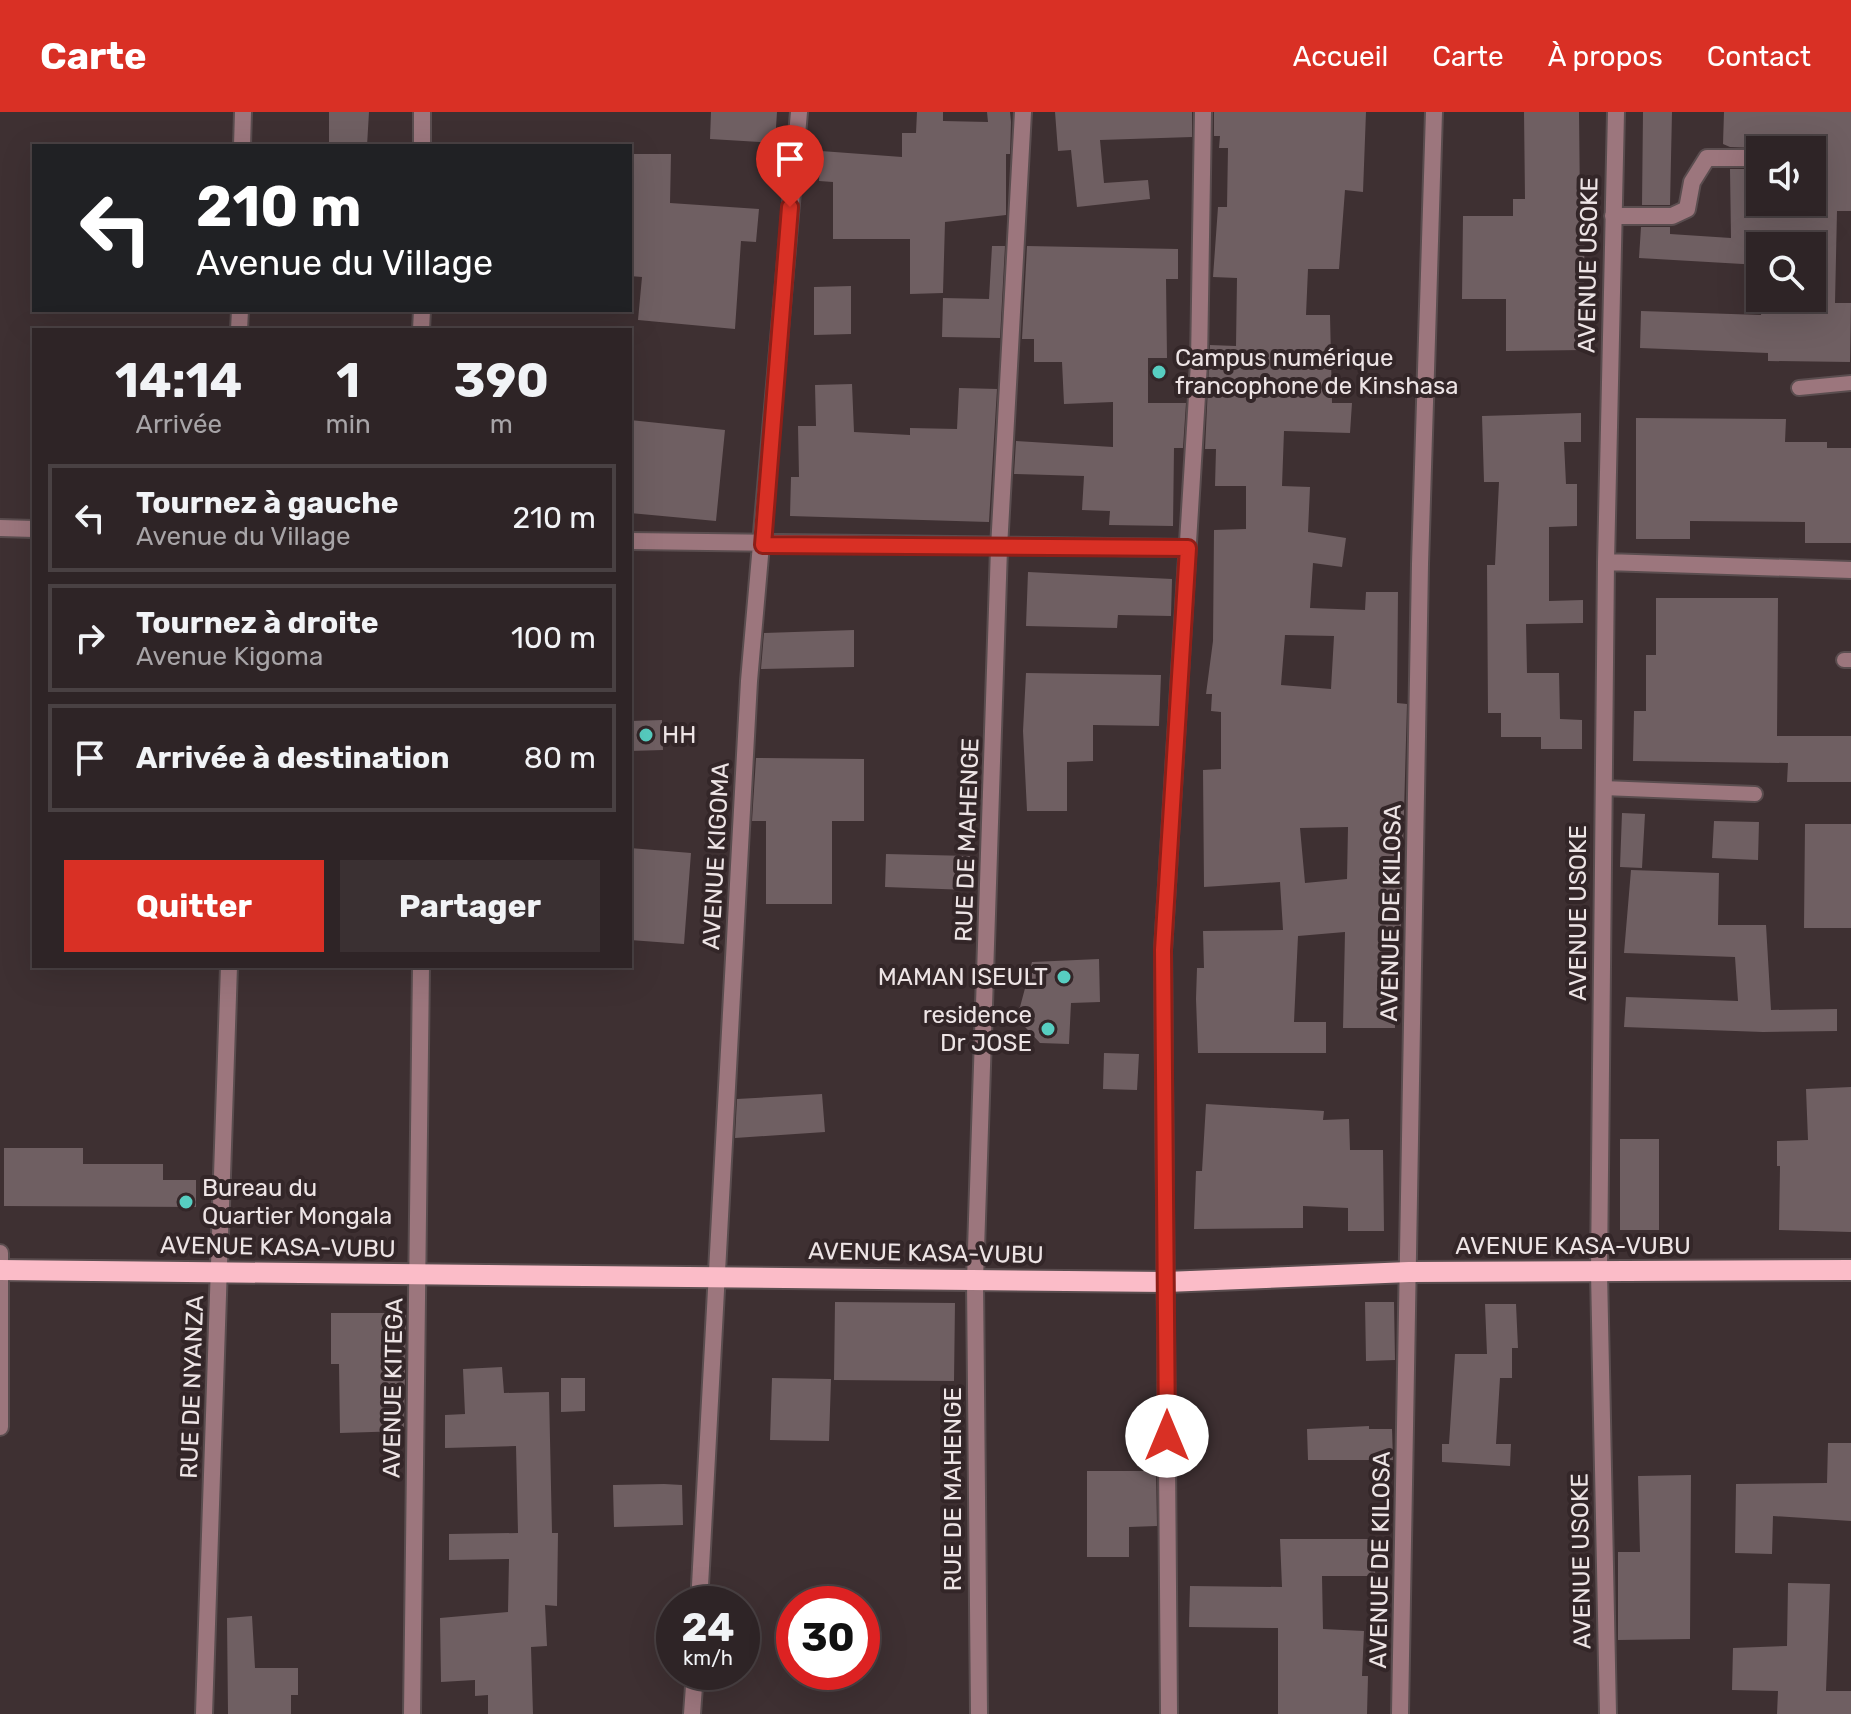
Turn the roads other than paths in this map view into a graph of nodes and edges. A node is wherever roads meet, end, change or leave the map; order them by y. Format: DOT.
graph roads {
  1 [pos="243,112"];
  2 [pos="422,112"];
  3 [pos="799,112"];
  4 [pos="1023,112"];
  5 [pos="1203,112"];
  6 [pos="1434,112"];
  7 [pos="1616,112"];
  8 [pos="242,144"];
  9 [pos="422,144"];
  10 [pos="1746,158"];
  11 [pos="1613,216"];
  12 [pos="1851,383"];
  13 [pos="1799,388"];
  14 [pos="0,528"];
  15 [pos="32,529"];
  16 [pos="632,541"];
  17 [pos="763,545"];
  18 [pos="999,548"];
  19 [pos="1188,548"];
  20 [pos="1606,562"];
  21 [pos="1851,570"];
  22 [pos="1603,788"];
  23 [pos="1755,794"];
  24 [pos="229,968"];
  25 [pos="421,968"];
  26 [pos="1,1265"];
  27 [pos="1851,1270"];
  28 [pos="220,1272"];
  29 [pos="1409,1272"];
  30 [pos="1599,1272"];
  31 [pos="419,1274"];
  32 [pos="719,1277"];
  33 [pos="975,1280"];
  34 [pos="1166,1282"];
  35 [pos="0,1427"];
  36 [pos="700,1586"];
  37 [pos="694,1690"];
  38 [pos="204,1714"];
  39 [pos="412,1714"];
  40 [pos="692,1714"];
  41 [pos="979,1714"];
  42 [pos="1169,1714"];
  43 [pos="1400,1714"];
  44 [pos="1608,1714"];
  1 -- 8 [label="street"];
  2 -- 9 [label="street"];
  3 -- 17 [label="street, AVENUE KIGOMA"];
  4 -- 18 [label="street, RUE DE MAHENGE"];
  5 -- 19 [label="street"];
  6 -- 29 [label="street, AVENUE DE KILOSA"];
  7 -- 11 [label="street, AVENUE USOKE"];
  10 -- 11 [label="street"];
  11 -- 20 [label="street, AVENUE USOKE"];
  12 -- 13 [label="lane"];
  14 -- 15 [label="street"];
  16 -- 17 [label="street"];
  17 -- 18 [label="street"];
  17 -- 32 [label="street, AVENUE KIGOMA"];
  18 -- 19 [label="street"];
  18 -- 33 [label="street, RUE DE MAHENGE"];
  19 -- 34 [label="street"];
  20 -- 21 [label="street"];
  20 -- 22 [label="street, AVENUE USOKE"];
  22 -- 23 [label="lane"];
  22 -- 30 [label="street, AVENUE USOKE"];
  24 -- 28 [label="street, RUE DE NYANZA"];
  25 -- 31 [label="street, AVENUE KITEGA"];
  26 -- 28 [label="main road, AVENUE KASA-VUBU"];
  26 -- 35 [label="street"];
  27 -- 30 [label="main road, AVENUE KASA-VUBU"];
  28 -- 31 [label="main road, AVENUE KASA-VUBU"];
  28 -- 38 [label="street, RUE DE NYANZA"];
  29 -- 30 [label="main road, AVENUE KASA-VUBU"];
  29 -- 34 [label="main road, AVENUE KASA-VUBU"];
  29 -- 43 [label="street, AVENUE DE KILOSA"];
  30 -- 44 [label="street, AVENUE USOKE"];
  31 -- 32 [label="main road, AVENUE KASA-VUBU"];
  31 -- 39 [label="street, AVENUE KITEGA"];
  32 -- 33 [label="main road, AVENUE KASA-VUBU"];
  32 -- 36 [label="street, AVENUE KIGOMA"];
  33 -- 34 [label="main road, AVENUE KASA-VUBU"];
  33 -- 41 [label="street, RUE DE MAHENGE"];
  34 -- 42 [label="street"];
  37 -- 40 [label="street"];
}
